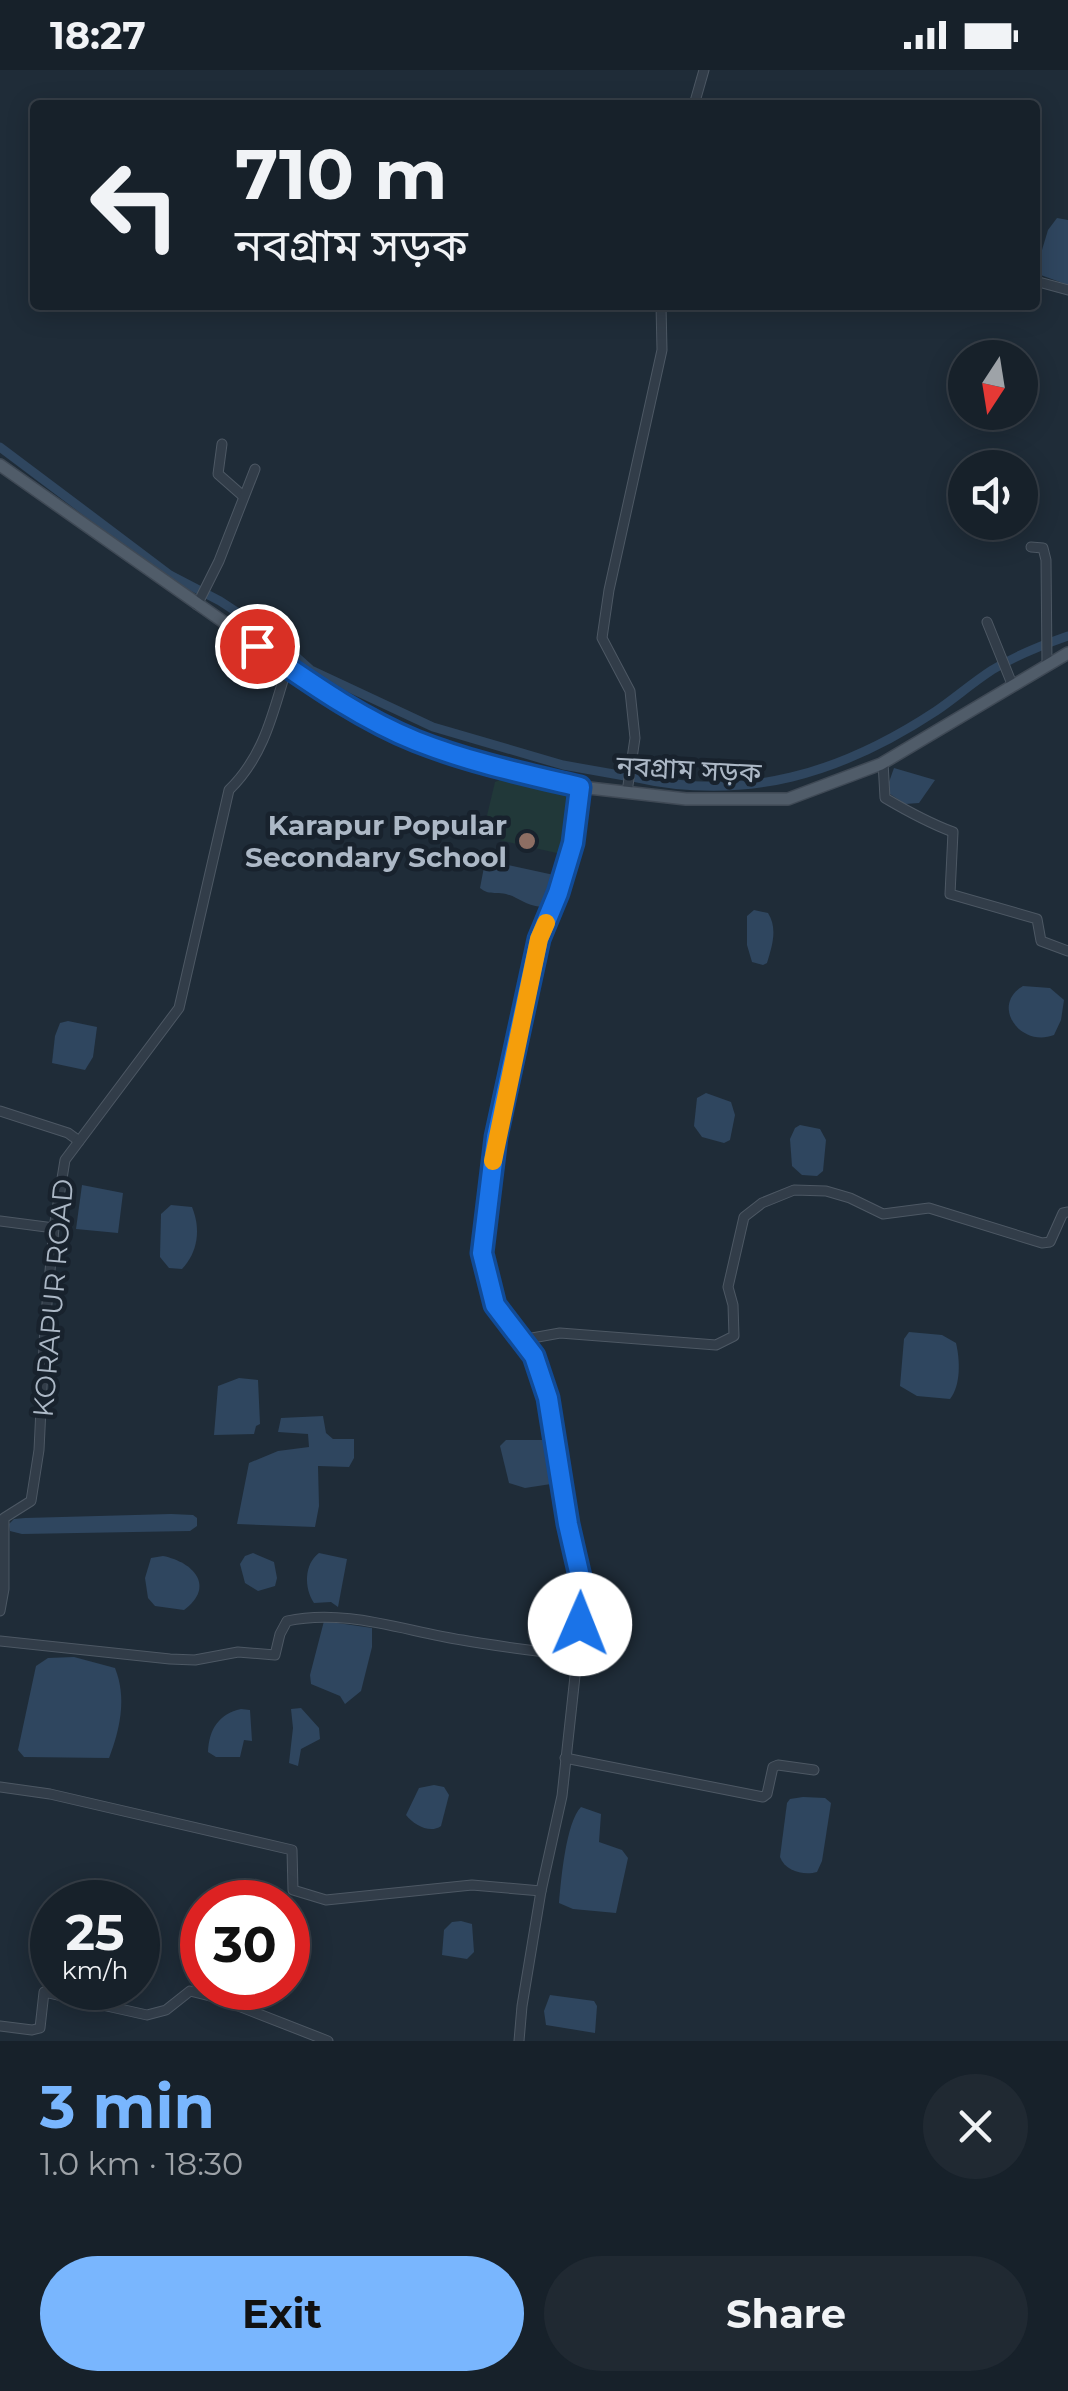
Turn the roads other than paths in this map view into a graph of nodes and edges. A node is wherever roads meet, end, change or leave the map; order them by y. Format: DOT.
graph roads {
  1 [pos="704,70"];
  2 [pos="695,100"];
  3 [pos="1040,282"];
  4 [pos="1068,290"];
  5 [pos="660,310"];
  6 [pos="222,444"];
  7 [pos="0,465"];
  8 [pos="254,468"];
  9 [pos="242,496"];
  10 [pos="1031,547"];
  11 [pos="197,605"];
  12 [pos="987,622"];
  13 [pos="1068,652"];
  14 [pos="1047,664"];
  15 [pos="287,667"];
  16 [pos="1012,684"];
  17 [pos="883,762"];
  18 [pos="580,787"];
  19 [pos="627,792"];
  20 [pos="1068,951"];
  21 [pos="0,1110"];
  22 [pos="79,1141"];
  23 [pos="1068,1212"];
  24 [pos="0,1220"];
  25 [pos="54,1228"];
  26 [pos="520,1340"];
  27 [pos="0,1611"];
  28 [pos="0,1641"];
  29 [pos="576,1656"];
  30 [pos="565,1758"];
  31 [pos="814,1770"];
  32 [pos="0,1787"];
  33 [pos="542,1891"];
  34 [pos="0,2026"];
  35 [pos="328,2041"];
  36 [pos="520,2041"];
  1 -- 2 [label="street"];
  3 -- 4 [label="street"];
  5 -- 19 [label="street"];
  6 -- 9 [label="street"];
  7 -- 11 [label="main road, নবগ্রাম সড়ক"];
  8 -- 9 [label="street"];
  9 -- 11 [label="street"];
  10 -- 14 [label="street"];
  11 -- 15 [label="main road, নবগ্রাম সড়ক"];
  12 -- 16 [label="street"];
  13 -- 14 [label="main road, নবগ্রাম সড়ক"];
  14 -- 16 [label="main road, নবগ্রাম সড়ক"];
  15 -- 18 [label="main road, নবগ্রাম সড়ক"];
  15 -- 22 [label="street, KORAPUR ROAD"];
  16 -- 17 [label="main road, নবগ্রাম সড়ক"];
  17 -- 19 [label="main road, নবগ্রাম সড়ক"];
  17 -- 20 [label="street"];
  18 -- 19 [label="main road, নবগ্রাম সড়ক"];
  18 -- 26 [label="street"];
  21 -- 22 [label="street"];
  22 -- 25 [label="street, KORAPUR ROAD"];
  23 -- 26 [label="street"];
  24 -- 25 [label="street"];
  25 -- 27 [label="street, KORAPUR ROAD"];
  26 -- 29 [label="street"];
  28 -- 29 [label="street"];
  29 -- 30 [label="street"];
  30 -- 31 [label="street"];
  30 -- 33 [label="street"];
  32 -- 33 [label="street"];
  33 -- 36 [label="street"];
  34 -- 35 [label="street"];
}
